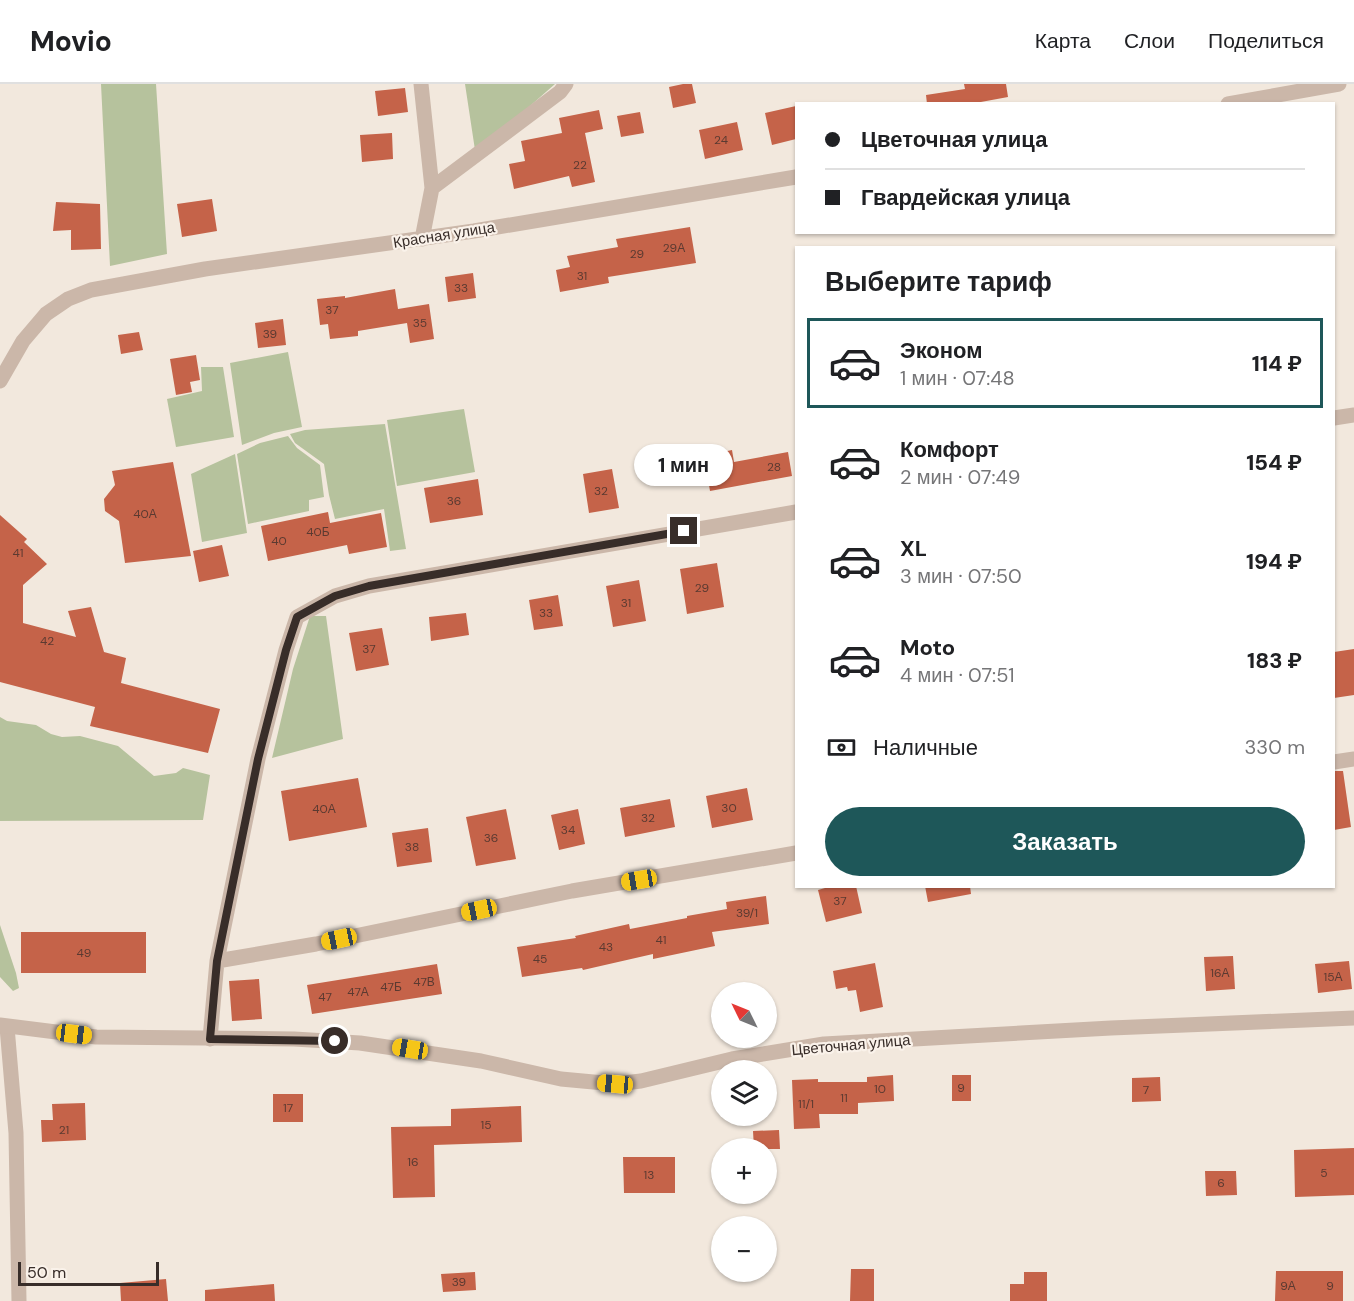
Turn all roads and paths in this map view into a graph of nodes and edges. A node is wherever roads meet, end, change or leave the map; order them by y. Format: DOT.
graph roads {
  1 [pos="421,84"];
  2 [pos="566,84"];
  3 [pos="1339,84"];
  4 [pos="1239,102"];
  5 [pos="795,177"];
  6 [pos="432,188"];
  7 [pos="422,239"];
  8 [pos="0,381"];
  9 [pos="1354,415"];
  10 [pos="1335,418"];
  11 [pos="795,512"];
  12 [pos="1354,759"];
  13 [pos="1335,762"];
  14 [pos="795,853"];
  15 [pos="217,961"];
  16 [pos="1354,1018"];
  17 [pos="4,1026"];
  18 [pos="210,1039"];
  19 [pos="19,1301"];
  1 -- 6 [label="street"];
  2 -- 6 [label="street"];
  3 -- 4 [label="street"];
  5 -- 7 [label="street, Красная улица"];
  6 -- 7 [label="street"];
  7 -- 8 [label="street, Красная улица"];
  9 -- 10 [label="street"];
  11 -- 15 [label="street"];
  12 -- 13 [label="street"];
  14 -- 15 [label="street"];
  15 -- 18 [label="street"];
  16 -- 18 [label="street, Цветочная улица"];
  17 -- 18 [label="street, Цветочная улица"];
  17 -- 19 [label="street"];
}
